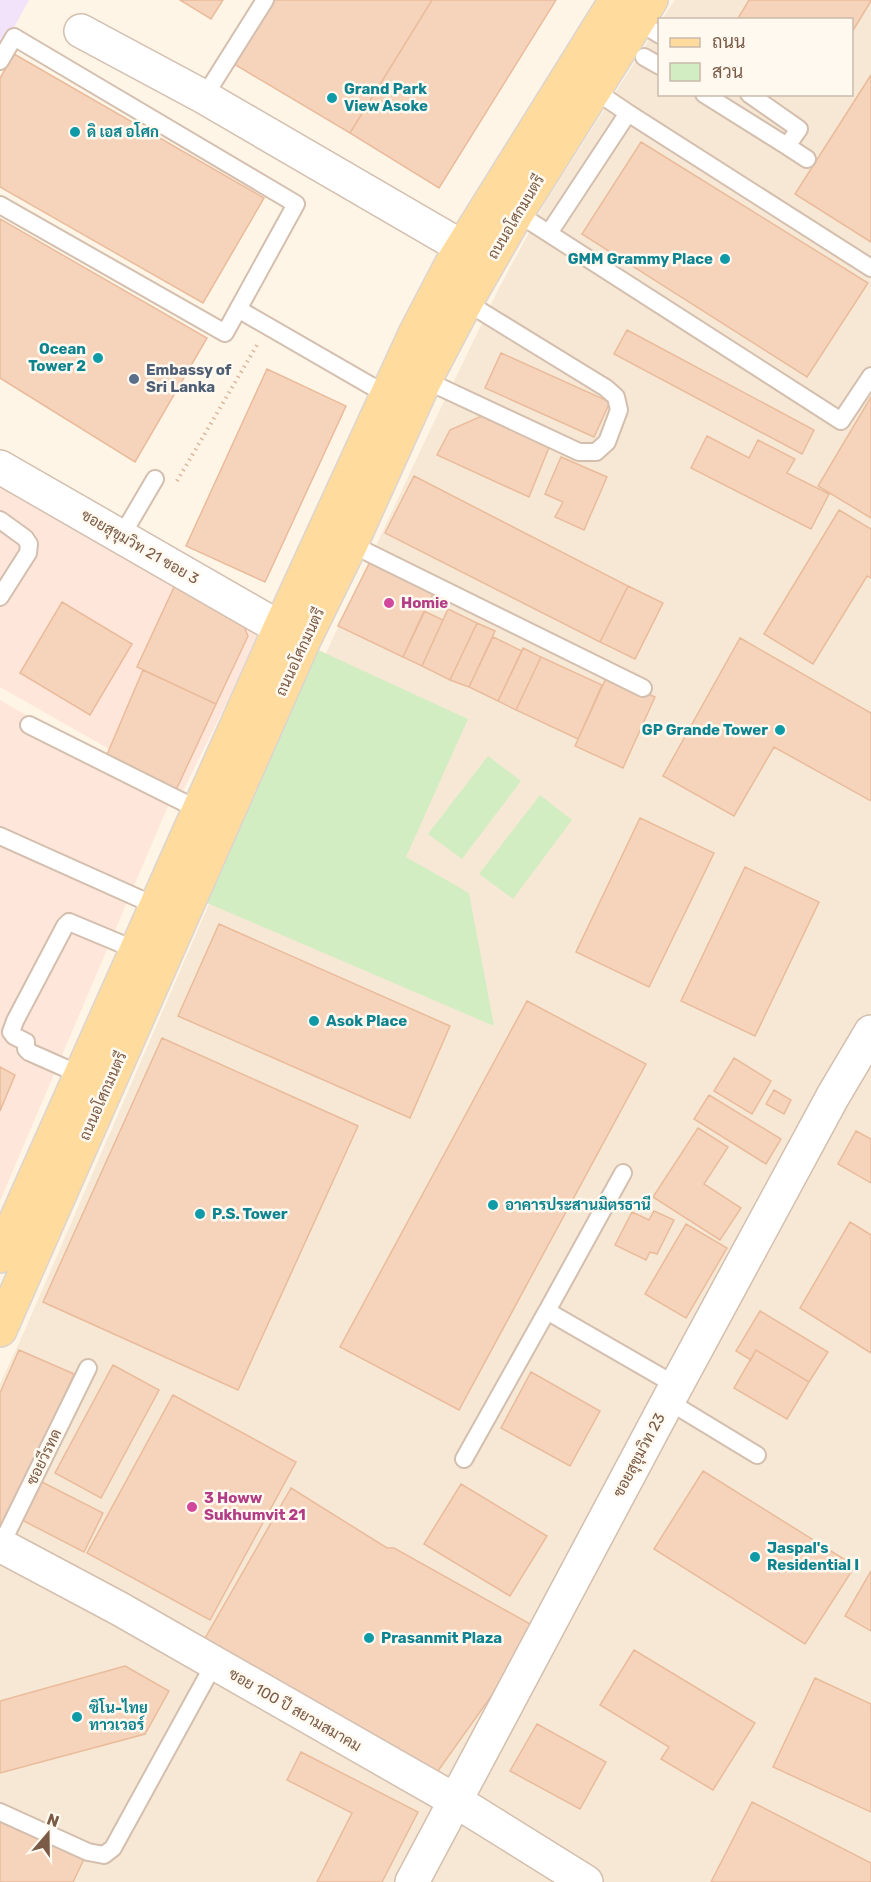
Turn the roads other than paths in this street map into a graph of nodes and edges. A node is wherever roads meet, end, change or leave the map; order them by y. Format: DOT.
graph roads {
  1 [pos="265,0"];
  2 [pos="641,14"];
  3 [pos="81,31"];
  4 [pos="644,57"];
  5 [pos="0,61"];
  6 [pos="658,65"];
  7 [pos="594,90"];
  8 [pos="707,96"];
  9 [pos="752,96"];
  10 [pos="204,97"];
  11 [pos="628,113"];
  12 [pos="787,146"];
  13 [pos="807,159"];
  14 [pos="0,205"];
  15 [pos="517,213"];
  16 [pos="549,233"];
  17 [pos="462,247"];
  18 [pos="871,268"];
  19 [pos="466,302"];
  20 [pos="238,309"];
  21 [pos="871,376"];
  22 [pos="425,380"];
  23 [pos="387,395"];
  24 [pos="0,467"];
  25 [pos="155,479"];
  26 [pos="0,520"];
  27 [pos="121,537"];
  28 [pos="351,544"];
  29 [pos="0,597"];
  30 [pos="280,628"];
  31 [pos="643,688"];
  32 [pos="29,725"];
  33 [pos="199,810"];
  34 [pos="0,836"];
  35 [pos="156,906"];
  36 [pos="136,950"];
  37 [pos="871,1032"];
  38 [pos="0,1034"];
  39 [pos="26,1046"];
  40 [pos="81,1075"];
  41 [pos="623,1173"];
  42 [pos="0,1256"];
  43 [pos="547,1311"];
  44 [pos="0,1330"];
  45 [pos="88,1368"];
  46 [pos="672,1394"];
  47 [pos="757,1455"];
  48 [pos="464,1459"];
  49 [pos="0,1545"];
  50 [pos="214,1664"];
  51 [pos="456,1801"];
  52 [pos="0,1812"];
  53 [pos="412,1882"];
  54 [pos="586,1882"];
  1 -- 10 [label="lane"];
  2 -- 7 [label="main road, ถนนอโศกมนตรี"];
  2 -- 17 [label="main road, ถนนอโศกมนตรี"];
  3 -- 10 [label="street"];
  4 -- 6 [label="lane"];
  5 -- 20 [label="lane"];
  7 -- 11 [label="lane"];
  7 -- 15 [label="main road, ถนนอโศกมนตรี"];
  8 -- 12 [label="lane"];
  9 -- 12 [label="lane"];
  10 -- 17 [label="street"];
  11 -- 16 [label="lane"];
  11 -- 18 [label="lane"];
  12 -- 13 [label="lane"];
  14 -- 20 [label="lane"];
  15 -- 16 [label="lane"];
  15 -- 19 [label="main road, ถนนอโศกมนตรี"];
  16 -- 21 [label="lane"];
  17 -- 23 [label="main road, ถนนอโศกมนตรี"];
  19 -- 22 [label="main road, ถนนอโศกมนตรี"];
  19 -- 22 [label="lane"];
  20 -- 23 [label="lane"];
  22 -- 28 [label="main road, ถนนอโศกมนตรี"];
  23 -- 30 [label="main road, ถนนอโศกมนตรี"];
  24 -- 27 [label="street, ซอยสุขุมวิท 21 ซอย 3"];
  25 -- 27 [label="lane"];
  26 -- 29 [label="lane"];
  27 -- 30 [label="street, ซอยสุขุมวิท 21 ซอย 3"];
  28 -- 31 [label="lane"];
  28 -- 44 [label="main road, ถนนอโศกมนตรี"];
  30 -- 33 [label="main road, ถนนอโศกมนตรี"];
  32 -- 33 [label="lane"];
  33 -- 35 [label="main road, ถนนอโศกมนตรี"];
  34 -- 35 [label="lane"];
  35 -- 36 [label="main road, ถนนอโศกมนตรี"];
  36 -- 39 [label="lane"];
  36 -- 40 [label="main road, ถนนอโศกมนตรี"];
  37 -- 46 [label="street, ซอยสุขุมวิท 23"];
  38 -- 39 [label="lane"];
  39 -- 40 [label="lane"];
  40 -- 42 [label="main road, ถนนอโศกมนตรี"];
  41 -- 43 [label="lane"];
  43 -- 46 [label="lane"];
  43 -- 48 [label="lane"];
  45 -- 49 [label="lane, ซอยวีรทด"];
  46 -- 47 [label="lane"];
  46 -- 51 [label="street, ซอยสุขุมวิท 23"];
  49 -- 50 [label="street, ซอย 100 ปี สยามสมาคม"];
  50 -- 51 [label="street, ซอย 100 ปี สยามสมาคม"];
  50 -- 52 [label="lane"];
  51 -- 53 [label="street, ซอยสุขุมวิท 23"];
  51 -- 54 [label="street, ซอย 100 ปี สยามสมาคม"];
}
